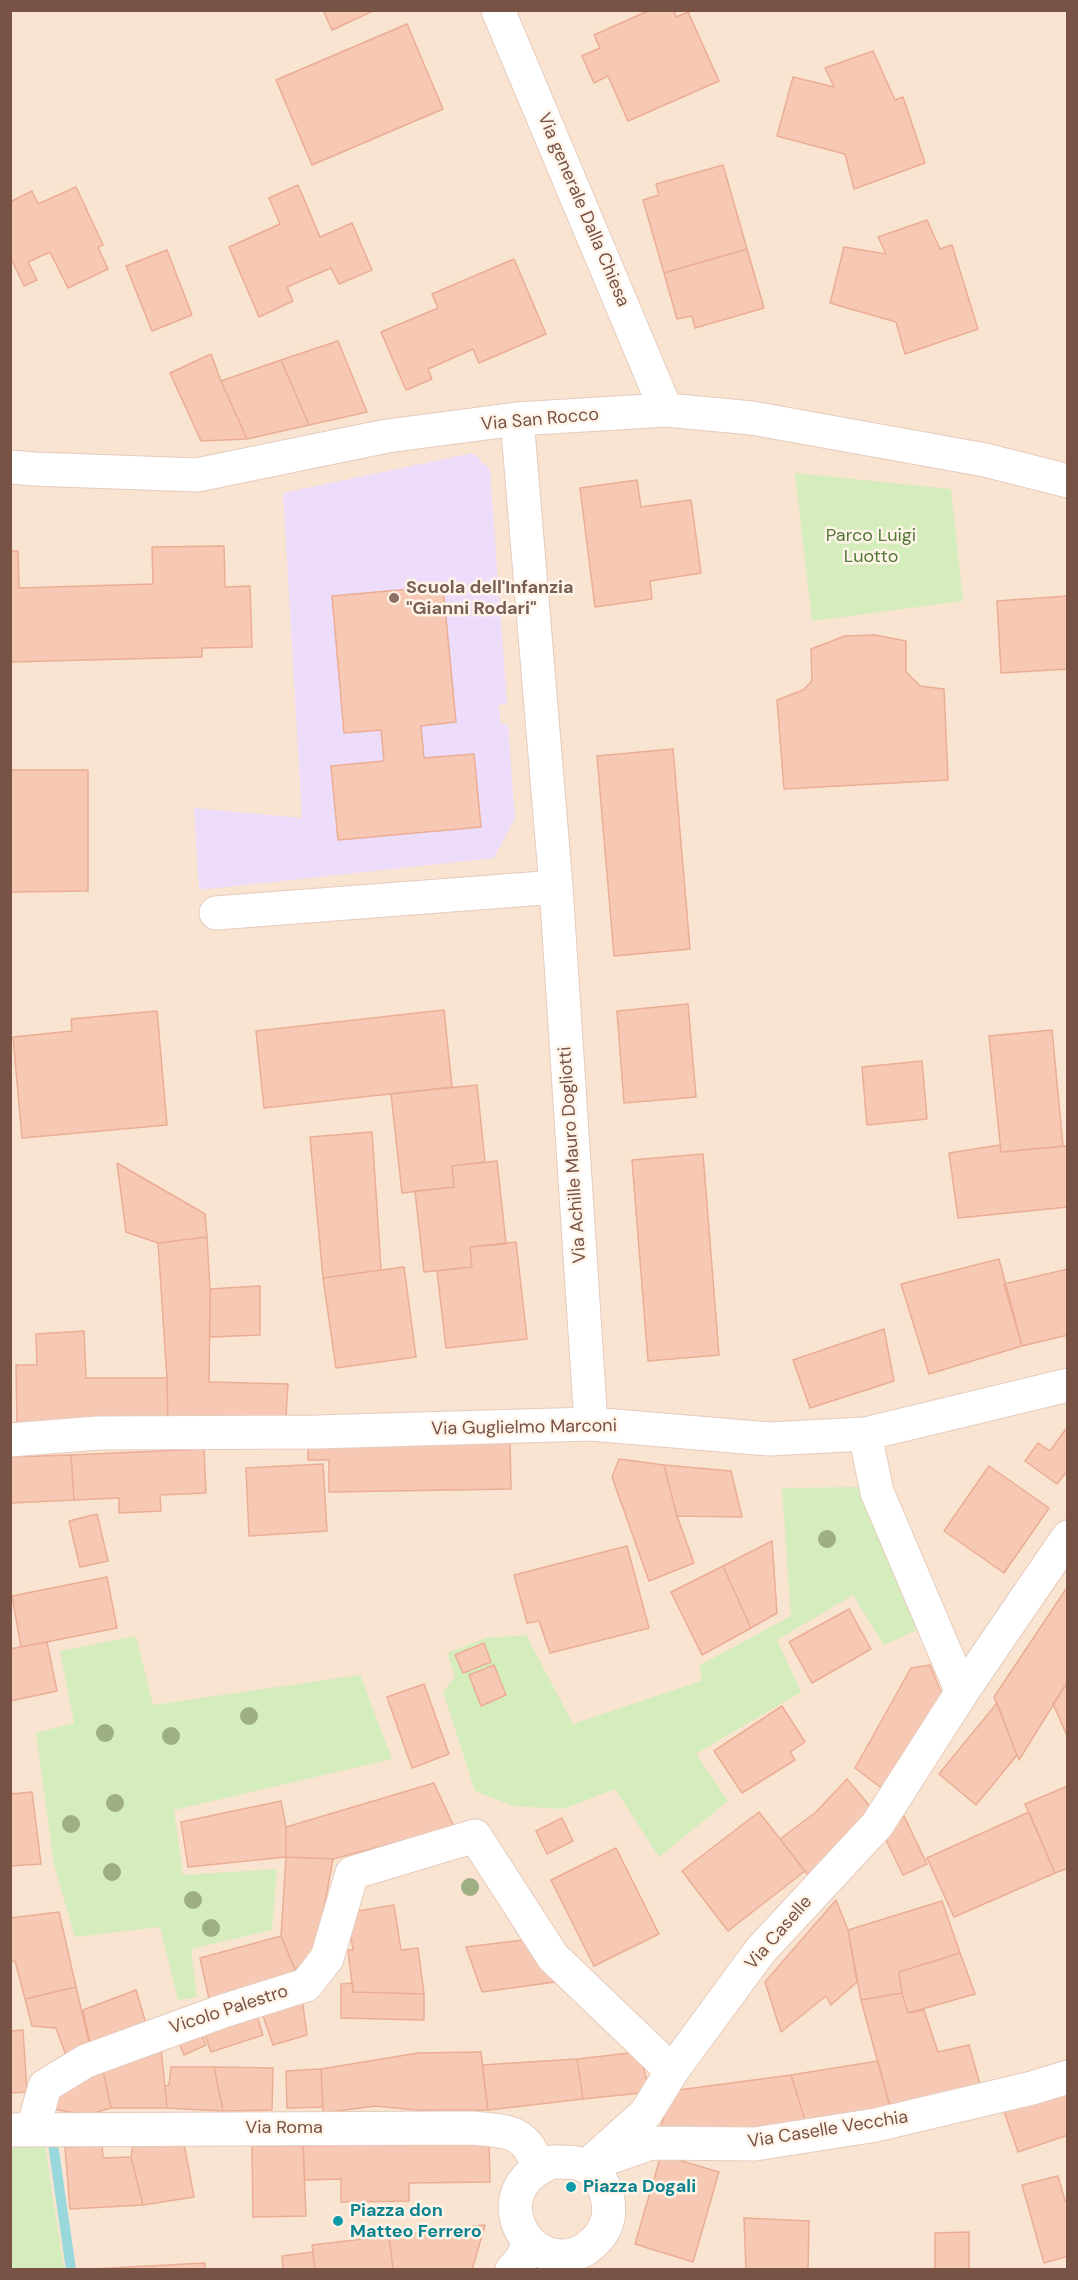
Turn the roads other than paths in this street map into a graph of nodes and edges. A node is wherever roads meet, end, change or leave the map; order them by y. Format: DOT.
graph roads {
  1 [pos="498,10"];
  2 [pos="666,410"];
  3 [pos="517,419"];
  4 [pos="10,467"];
  5 [pos="1068,481"];
  6 [pos="556,887"];
  7 [pos="216,914"];
  8 [pos="1068,1385"];
  9 [pos="591,1424"];
  10 [pos="865,1434"];
  11 [pos="10,1440"];
  12 [pos="1068,1538"];
  13 [pos="962,1692"];
  14 [pos="672,2071"];
  15 [pos="1068,2077"];
  16 [pos="22,2130"];
  17 [pos="587,2166"];
  18 [pos="538,2168"];
  19 [pos="521,2256"];
  20 [pos="590,2261"];
  1 -- 2 [label="street, Via generale Dalla Chiesa"];
  2 -- 3 [label="street, Via San Rocco"];
  2 -- 5 [label="street, Via San Rocco"];
  3 -- 4 [label="street, Via San Rocco"];
  3 -- 6 [label="street, Via Achille Mauro Dogliotti"];
  6 -- 7 [label="street"];
  6 -- 9 [label="street, Via Achille Mauro Dogliotti"];
  8 -- 10 [label="street, Via Guglielmo Marconi"];
  9 -- 10 [label="street, Via Guglielmo Marconi"];
  9 -- 11 [label="street, Via Guglielmo Marconi"];
  10 -- 13 [label="street"];
  12 -- 13 [label="street, Via Caselle"];
  13 -- 14 [label="street, Via Caselle"];
  14 -- 16 [label="street, Vicolo Palestro"];
  14 -- 17 [label="street, Via Caselle"];
  15 -- 17 [label="street, Via Caselle Vecchia"];
  16 -- 18 [label="street, Via Roma"];
  17 -- 18 [label="street"];
  17 -- 20 [label="street"];
  18 -- 19 [label="street"];
  19 -- 20 [label="street"];
}
